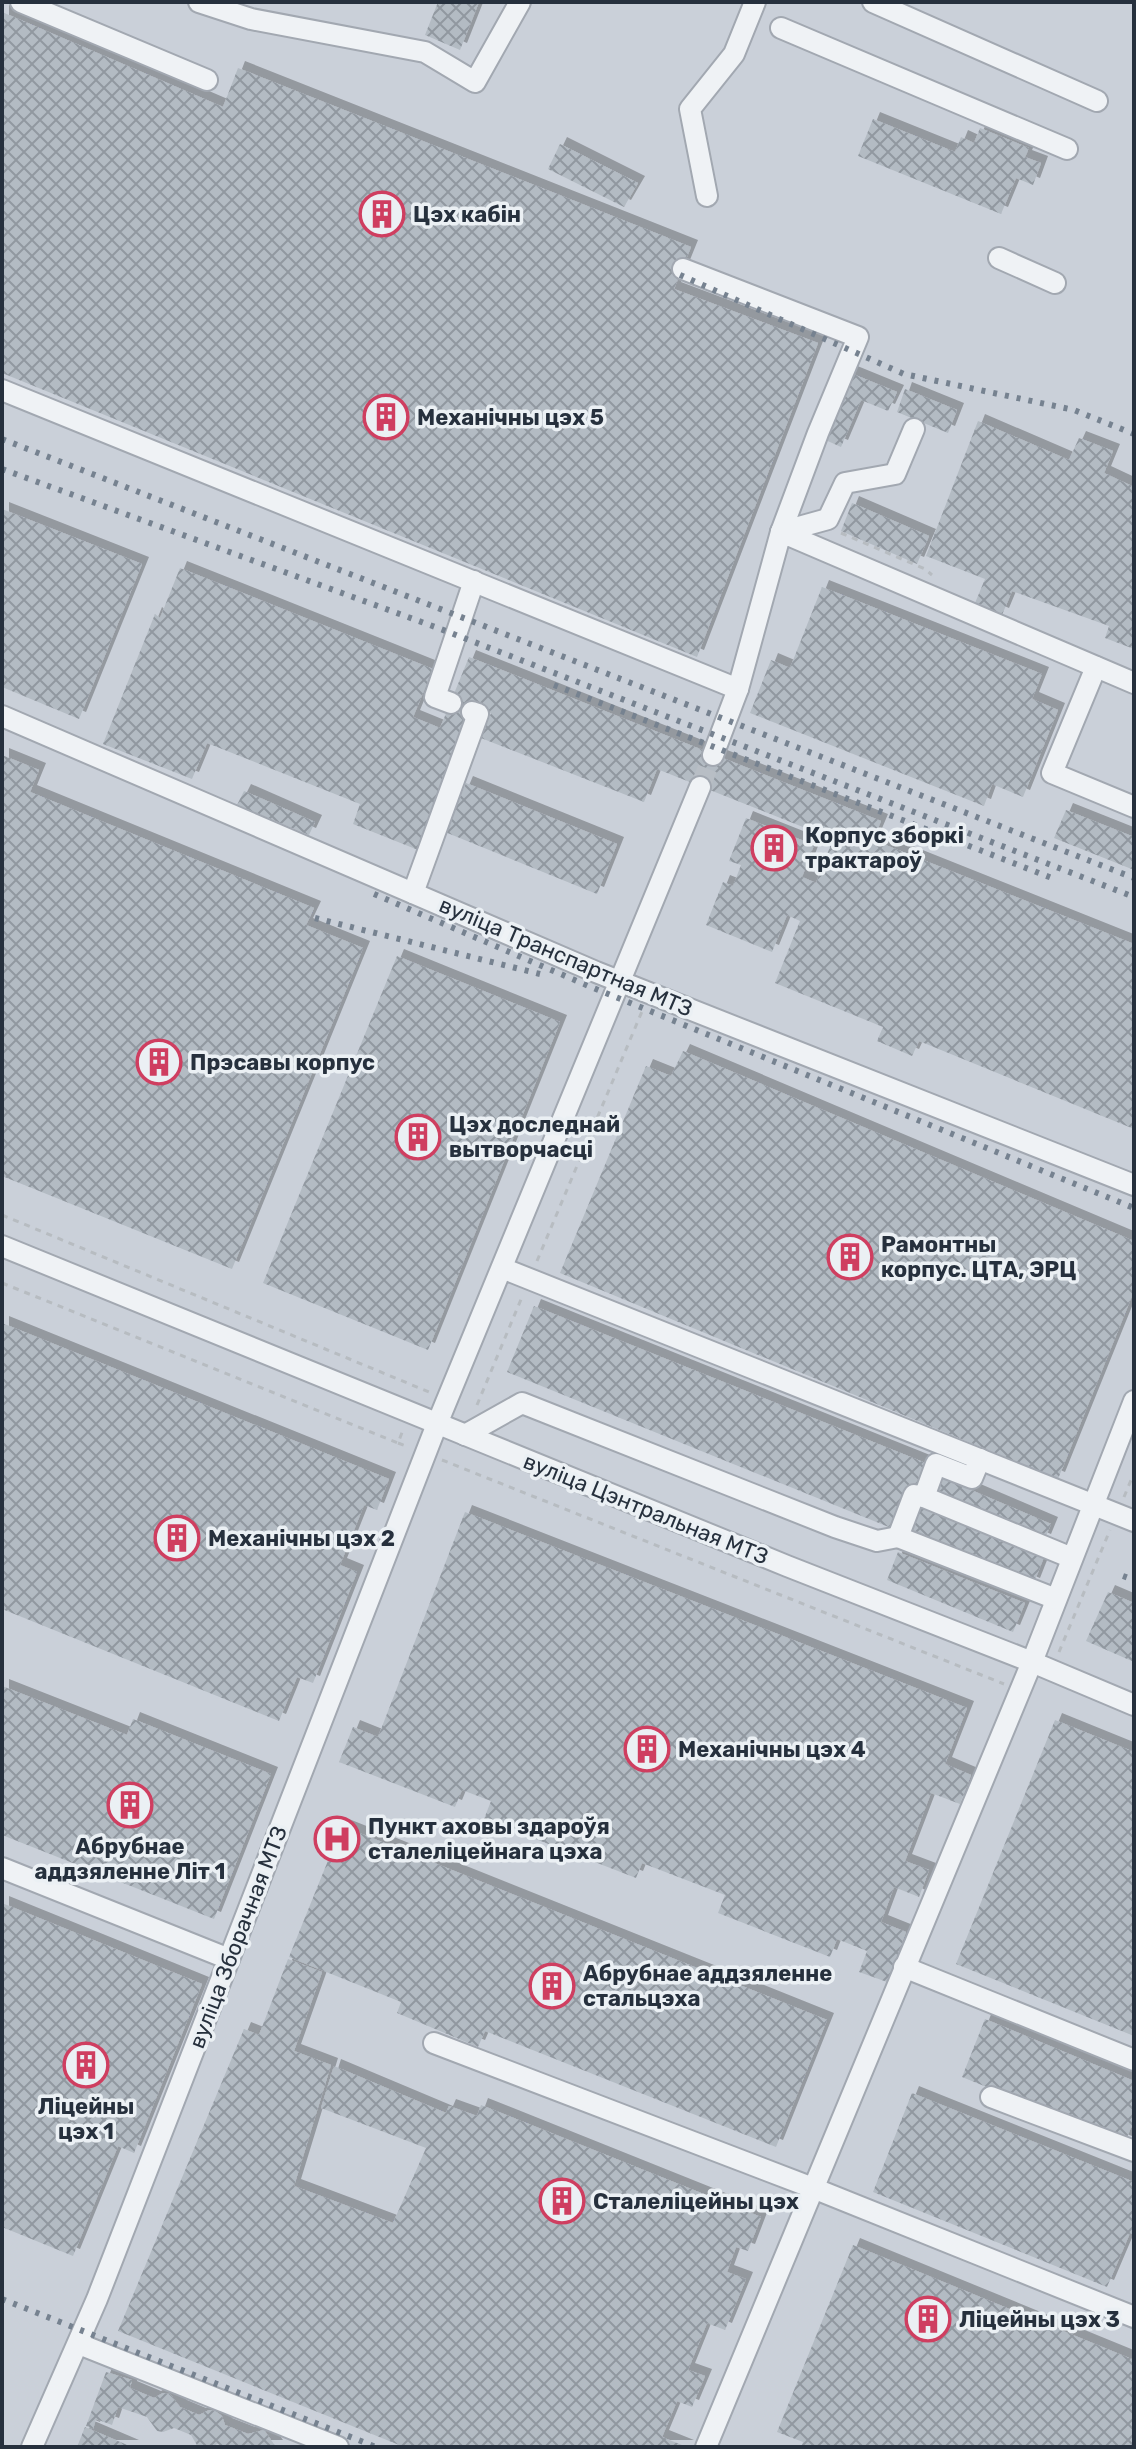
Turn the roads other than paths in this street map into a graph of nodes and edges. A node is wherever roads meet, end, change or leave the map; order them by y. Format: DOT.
graph roads {
  1 [pos="21,2"];
  2 [pos="199,2"];
  3 [pos="520,2"];
  4 [pos="755,2"];
  5 [pos="873,2"];
  6 [pos="781,28"];
  7 [pos="207,80"];
  8 [pos="1097,101"];
  9 [pos="1067,149"];
  10 [pos="707,196"];
  11 [pos="999,258"];
  12 [pos="683,269"];
  13 [pos="1055,283"];
  14 [pos="2,390"];
  15 [pos="914,429"];
  16 [pos="781,532"];
  17 [pos="474,581"];
  18 [pos="1096,667"];
  19 [pos="1134,683"];
  20 [pos="738,689"];
  21 [pos="451,703"];
  22 [pos="472,712"];
  23 [pos="2,716"];
  24 [pos="713,755"];
  25 [pos="700,787"];
  26 [pos="1134,807"];
  27 [pos="413,893"];
  28 [pos="622,982"];
  29 [pos="1134,1185"];
  30 [pos="2,1246"];
  31 [pos="502,1268"];
  32 [pos="1134,1401"];
  33 [pos="437,1424"];
  34 [pos="465,1435"];
  35 [pos="980,1459"];
  36 [pos="924,1497"];
  37 [pos="1093,1504"];
  38 [pos="1134,1521"];
  39 [pos="898,1537"];
  40 [pos="1072,1558"];
  41 [pos="1056,1599"];
  42 [pos="1032,1662"];
  43 [pos="1134,1705"];
  44 [pos="2,1868"];
  45 [pos="229,1959"];
  46 [pos="904,1967"];
  47 [pos="434,2043"];
  48 [pos="1134,2060"];
  49 [pos="991,2097"];
  50 [pos="1134,2151"];
  51 [pos="813,2188"];
  52 [pos="1134,2317"];
  53 [pos="79,2344"];
  54 [pos="32,2447"];
  55 [pos="338,2447"];
  56 [pos="706,2447"];
  1 -- 7 [label="lane"];
  2 -- 3 [label="lane"];
  4 -- 10 [label="lane"];
  5 -- 8 [label="lane"];
  6 -- 9 [label="lane"];
  11 -- 13 [label="lane"];
  12 -- 16 [label="lane"];
  14 -- 17 [label="lane"];
  15 -- 16 [label="lane"];
  16 -- 18 [label="lane"];
  16 -- 20 [label="lane"];
  17 -- 20 [label="lane"];
  17 -- 21 [label="lane"];
  18 -- 19 [label="lane"];
  18 -- 26 [label="lane"];
  20 -- 24 [label="lane"];
  22 -- 27 [label="lane"];
  23 -- 27 [label="lane, вуліца Транспартная МТЗ"];
  25 -- 28 [label="lane, вуліца Зборачная МТЗ"];
  27 -- 28 [label="lane, вуліца Транспартная МТЗ"];
  28 -- 29 [label="lane, вуліца Транспартная МТЗ"];
  28 -- 31 [label="lane, вуліца Зборачная МТЗ"];
  30 -- 33 [label="lane, вуліца Цэнтральная МТЗ"];
  31 -- 33 [label="lane, вуліца Зборачная МТЗ"];
  31 -- 35 [label="lane"];
  32 -- 37 [label="lane"];
  33 -- 34 [label="lane, вуліца Цэнтральная МТЗ"];
  33 -- 45 [label="lane, вуліца Зборачная МТЗ"];
  34 -- 39 [label="lane"];
  34 -- 42 [label="lane, вуліца Цэнтральная МТЗ"];
  35 -- 36 [label="lane"];
  35 -- 37 [label="lane"];
  36 -- 39 [label="lane"];
  36 -- 40 [label="lane"];
  37 -- 38 [label="lane"];
  37 -- 40 [label="lane"];
  39 -- 41 [label="lane"];
  40 -- 41 [label="lane"];
  41 -- 42 [label="lane"];
  42 -- 43 [label="lane, вуліца Цэнтральная МТЗ"];
  42 -- 46 [label="lane"];
  44 -- 45 [label="lane"];
  45 -- 53 [label="lane, вуліца Зборачная МТЗ"];
  46 -- 48 [label="lane"];
  46 -- 51 [label="lane"];
  47 -- 51 [label="lane"];
  49 -- 50 [label="lane"];
  51 -- 52 [label="lane"];
  51 -- 56 [label="lane"];
  53 -- 54 [label="lane, вуліца Зборачная МТЗ"];
  53 -- 55 [label="lane"];
}
